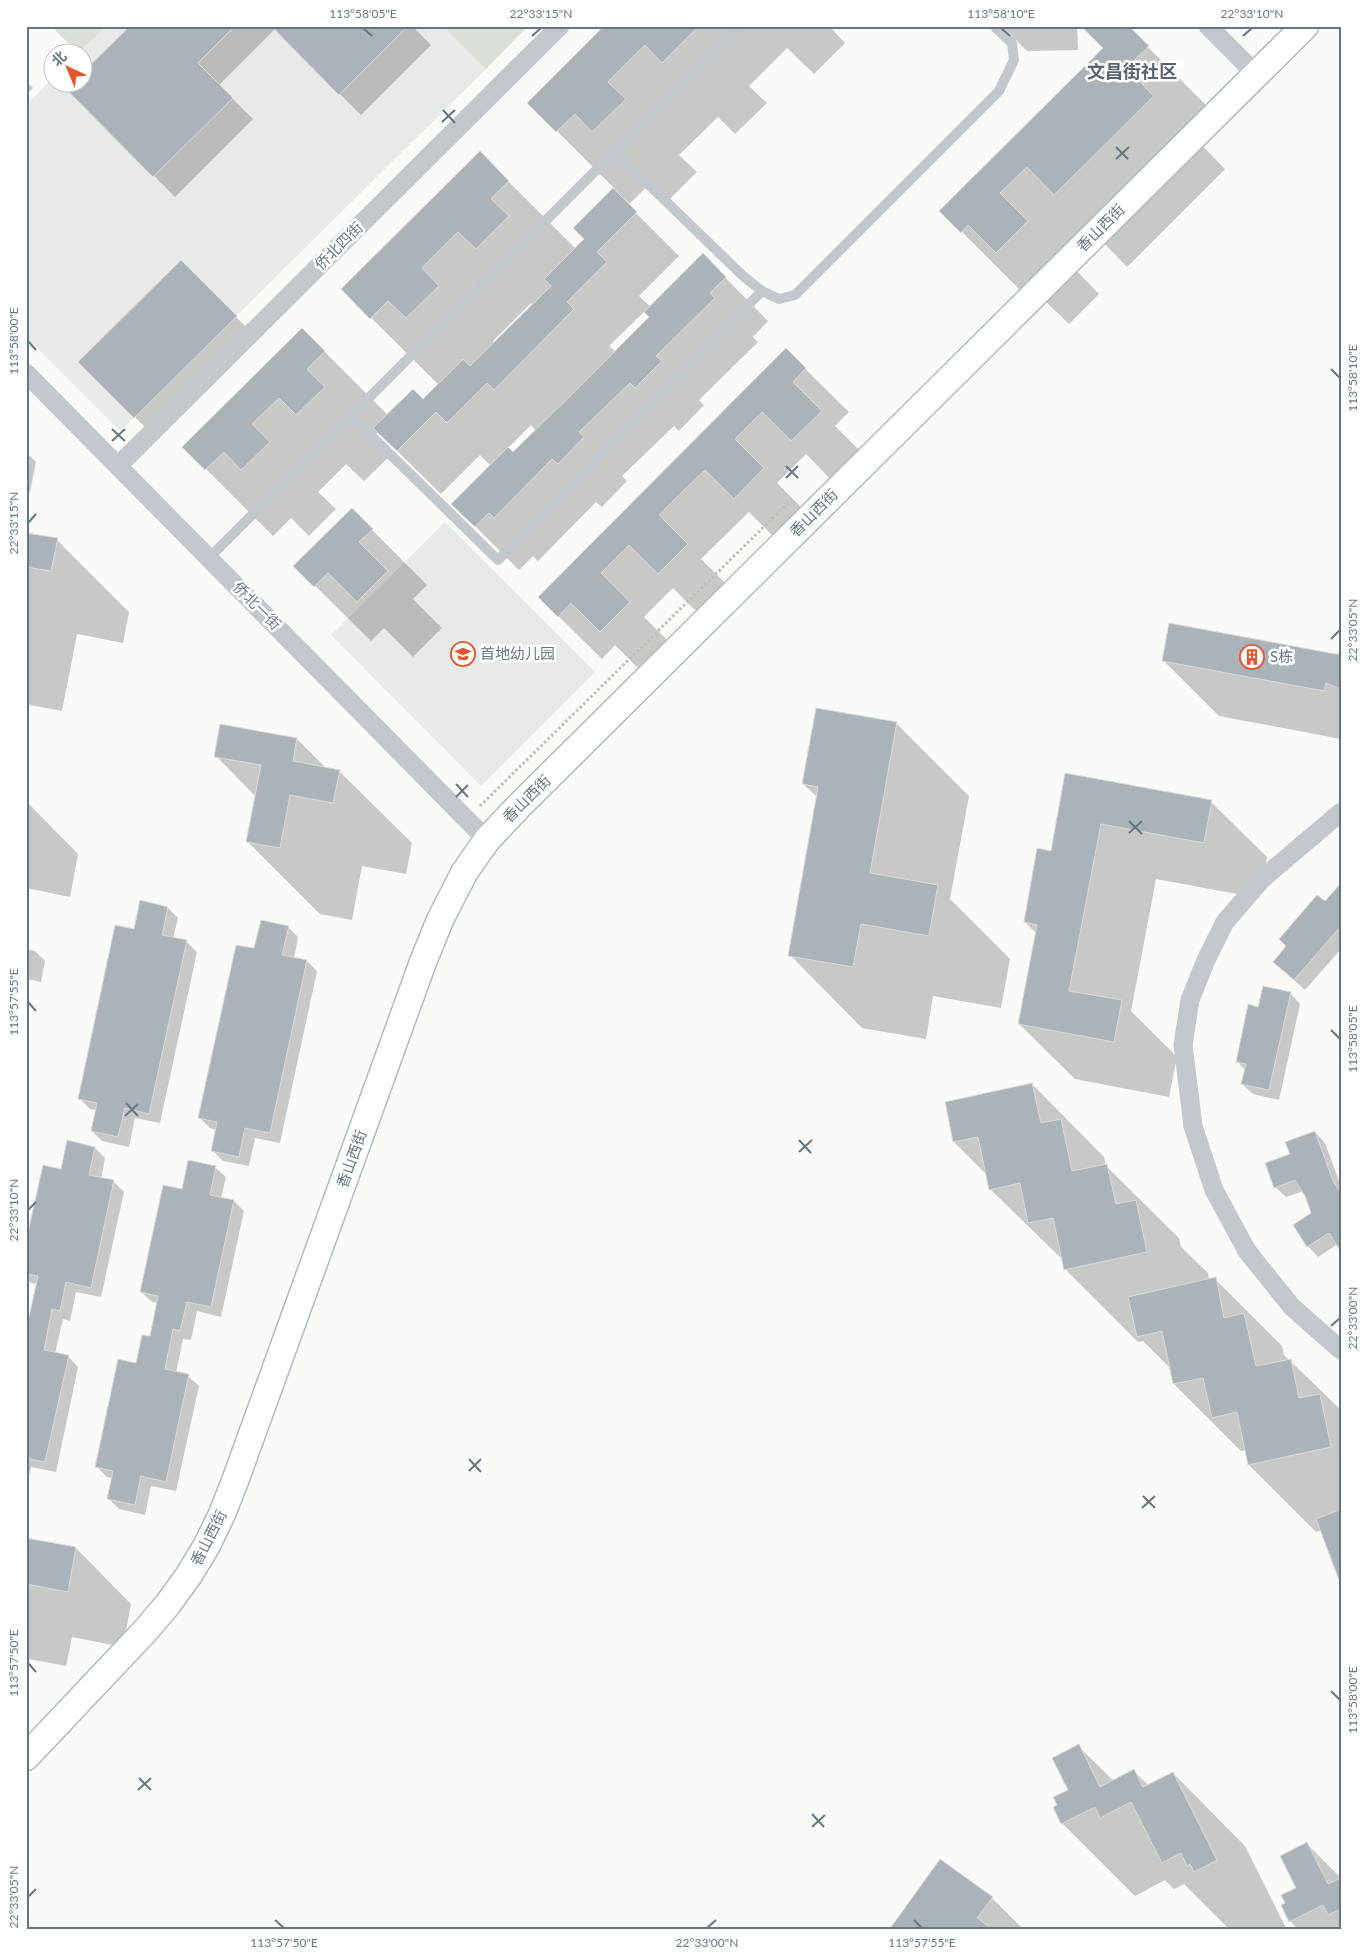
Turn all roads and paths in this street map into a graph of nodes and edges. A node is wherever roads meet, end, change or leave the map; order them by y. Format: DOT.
graph roads {
  1 [pos="560,26"];
  2 [pos="740,26"];
  3 [pos="994,26"];
  4 [pos="1208,26"];
  5 [pos="1305,26"];
  6 [pos="1256,74"];
  7 [pos="615,152"];
  8 [pos="762,291"];
  9 [pos="26,373"];
  10 [pos="351,416"];
  11 [pos="118,466"];
  12 [pos="209,558"];
  13 [pos="1341,812"];
  14 [pos="487,840"];
  15 [pos="1341,1350"];
  16 [pos="26,1757"];
  1 -- 11 [label="street, 侨北四街"];
  2 -- 7 [label="lane"];
  3 -- 8 [label="lane"];
  4 -- 6 [label="street"];
  5 -- 6 [label="street, 香山西街"];
  6 -- 14 [label="street, 香山西街"];
  7 -- 8 [label="lane"];
  7 -- 10 [label="lane"];
  8 -- 10 [label="lane"];
  9 -- 11 [label="street, 侨北一街"];
  10 -- 12 [label="lane"];
  11 -- 12 [label="street, 侨北一街"];
  12 -- 14 [label="street, 侨北一街"];
  13 -- 15 [label="street"];
  14 -- 16 [label="street, 香山西街"];
}
